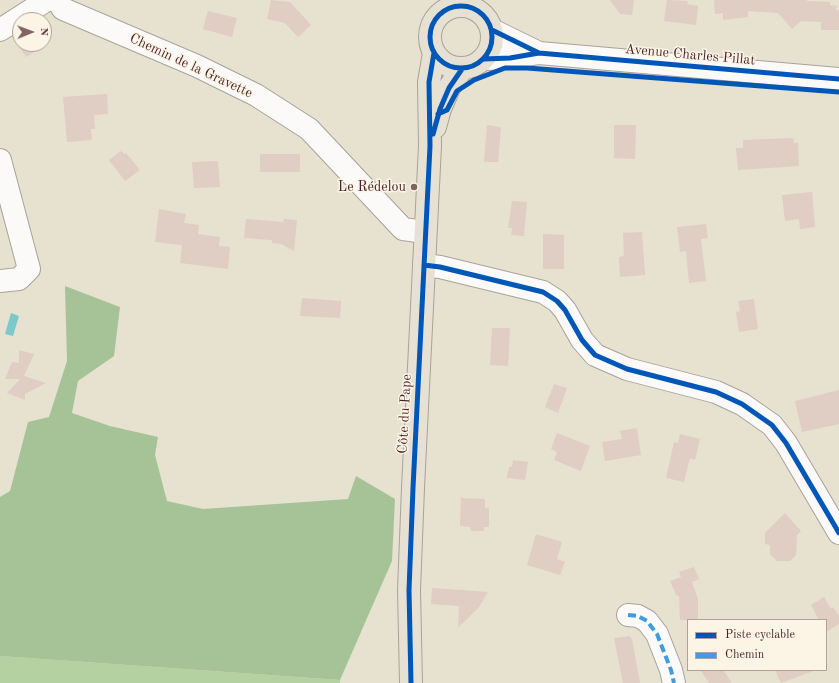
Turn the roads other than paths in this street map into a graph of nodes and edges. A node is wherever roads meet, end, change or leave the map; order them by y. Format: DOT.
graph roads {
  1 [pos="479,0"];
  2 [pos="44,1"];
  3 [pos="447,5"];
  4 [pos="490,25"];
  5 [pos="0,30"];
  6 [pos="434,53"];
  7 [pos="539,53"];
  8 [pos="484,59"];
  9 [pos="462,69"];
  10 [pos="839,79"];
  11 [pos="430,146"];
  12 [pos="0,160"];
  13 [pos="425,232"];
  14 [pos="424,265"];
  15 [pos="0,281"];
  16 [pos="839,533"];
  17 [pos="628,615"];
  18 [pos="411,683"];
  19 [pos="674,683"];
  1 -- 4 [label="main road"];
  2 -- 5 [label="street"];
  2 -- 13 [label="street, Chemin de la Gravette"];
  3 -- 4 [label="main road"];
  3 -- 6 [label="main road"];
  4 -- 7 [label="street, Avenue Charles Pillat"];
  4 -- 8 [label="main road"];
  6 -- 9 [label="main road"];
  6 -- 11 [label="main road, Côte du Pape"];
  7 -- 8 [label="street, Avenue Charles Pillat"];
  7 -- 10 [label="street, Avenue Charles Pillat"];
  8 -- 9 [label="main road"];
  9 -- 11 [label="main road, Côte du Pape"];
  11 -- 13 [label="main road, Côte du Pape"];
  12 -- 15 [label="street"];
  13 -- 14 [label="main road, Côte du Pape"];
  14 -- 16 [label="street"];
  14 -- 18 [label="main road, Côte du Pape"];
  17 -- 19 [label="street"];
}
